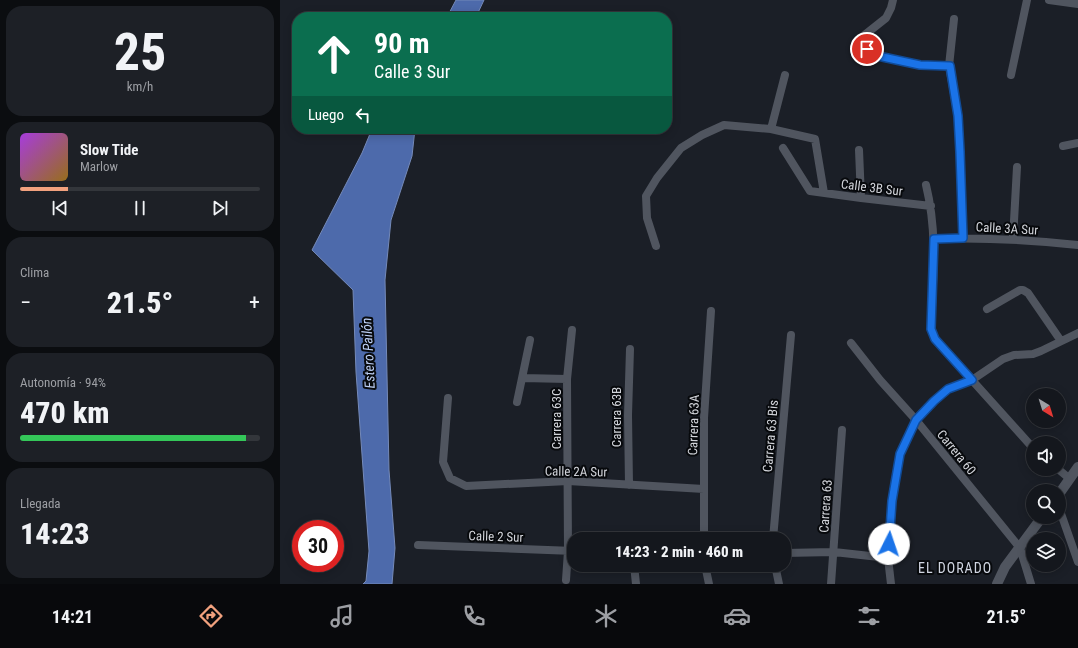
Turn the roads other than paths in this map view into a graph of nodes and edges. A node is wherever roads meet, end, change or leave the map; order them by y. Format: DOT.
graph roads {
  1 [pos="893,0"];
  2 [pos="1027,0"];
  3 [pos="1049,0"];
  4 [pos="1078,4"];
  5 [pos="954,19"];
  6 [pos="950,66"];
  7 [pos="785,75"];
  8 [pos="1011,75"];
  9 [pos="771,129"];
  10 [pos="1078,143"];
  11 [pos="1063,146"];
  12 [pos="783,148"];
  13 [pos="859,150"];
  14 [pos="1017,167"];
  15 [pos="926,185"];
  16 [pos="824,193"];
  17 [pos="861,198"];
  18 [pos="931,206"];
  19 [pos="963,238"];
  20 [pos="934,239"];
  21 [pos="1013,239"];
  22 [pos="1078,244"];
  23 [pos="656,246"];
  24 [pos="987,309"];
  25 [pos="711,311"];
  26 [pos="572,330"];
  27 [pos="1078,334"];
  28 [pos="792,335"];
  29 [pos="530,340"];
  30 [pos="1061,341"];
  31 [pos="851,343"];
  32 [pos="630,349"];
  33 [pos="523,378"];
  34 [pos="567,380"];
  35 [pos="972,380"];
  36 [pos="448,398"];
  37 [pos="517,402"];
  38 [pos="916,420"];
  39 [pos="842,430"];
  40 [pos="1026,440"];
  41 [pos="1078,467"];
  42 [pos="1066,475"];
  43 [pos="1070,478"];
  44 [pos="568,481"];
  45 [pos="1066,484"];
  46 [pos="629,485"];
  47 [pos="704,489"];
  48 [pos="1037,524"];
  49 [pos="1065,524"];
  50 [pos="570,532"];
  51 [pos="704,532"];
  52 [pos="774,532"];
  53 [pos="418,545"];
  54 [pos="1020,548"];
  55 [pos="567,551"];
  56 [pos="834,552"];
  57 [pos="791,553"];
  58 [pos="888,558"];
  59 [pos="1078,562"];
  60 [pos="567,572"];
  61 [pos="635,572"];
  62 [pos="706,572"];
  63 [pos="776,572"];
  64 [pos="566,580"];
  65 [pos="636,584"];
  66 [pos="709,584"];
  67 [pos="779,584"];
  68 [pos="831,584"];
  69 [pos="891,584"];
  70 [pos="997,584"];
  71 [pos="1031,584"];
  1 -- 6 [label="street"];
  2 -- 8 [label="street"];
  3 -- 4 [label="street"];
  5 -- 6 [label="street"];
  6 -- 19 [label="street"];
  7 -- 9 [label="street"];
  9 -- 16 [label="street"];
  9 -- 23 [label="street"];
  10 -- 11 [label="street"];
  12 -- 16 [label="street, Calle 3B Sur"];
  13 -- 17 [label="street"];
  14 -- 21 [label="street"];
  15 -- 18 [label="street"];
  16 -- 17 [label="street, Calle 3B Sur"];
  17 -- 18 [label="street, Calle 3B Sur"];
  18 -- 20 [label="street"];
  19 -- 20 [label="street, Calle 3A Sur"];
  19 -- 21 [label="street, Calle 3A Sur"];
  20 -- 35 [label="street"];
  21 -- 22 [label="street, Calle 3A Sur"];
  24 -- 30 [label="street"];
  25 -- 47 [label="street, Carrera 63A"];
  26 -- 34 [label="street, Carrera 63C"];
  27 -- 30 [label="street"];
  28 -- 52 [label="street, Carrera 63 Bis"];
  29 -- 33 [label="street"];
  30 -- 35 [label="street"];
  31 -- 38 [label="street, Carrera 60"];
  32 -- 46 [label="street, Carrera 63B"];
  33 -- 34 [label="street"];
  33 -- 37 [label="street"];
  34 -- 44 [label="street, Carrera 63C"];
  35 -- 38 [label="street"];
  35 -- 40 [label="street"];
  36 -- 44 [label="street, Calle 2A Sur"];
  38 -- 54 [label="street, Carrera 60"];
  38 -- 58 [label="street"];
  39 -- 56 [label="street, Carrera 63"];
  41 -- 43 [label="street"];
  42 -- 43 [label="street"];
  43 -- 45 [label="street"];
  44 -- 46 [label="street, Calle 2A Sur"];
  44 -- 50 [label="street, Carrera 63C"];
  46 -- 47 [label="street, Calle 2A Sur"];
  47 -- 51 [label="street, Carrera 63A"];
  48 -- 54 [label="street"];
  49 -- 59 [label="street"];
  53 -- 55 [label="street, Calle 2 Sur"];
  54 -- 70 [label="street"];
  54 -- 71 [label="street, Carrera 60"];
  56 -- 57 [label="street"];
  56 -- 58 [label="street"];
  56 -- 68 [label="street, Carrera 63"];
  58 -- 69 [label="street"];
  60 -- 64 [label="street, Carrera 63C"];
  61 -- 65 [label="street"];
  62 -- 66 [label="street"];
  63 -- 67 [label="street"];
}
